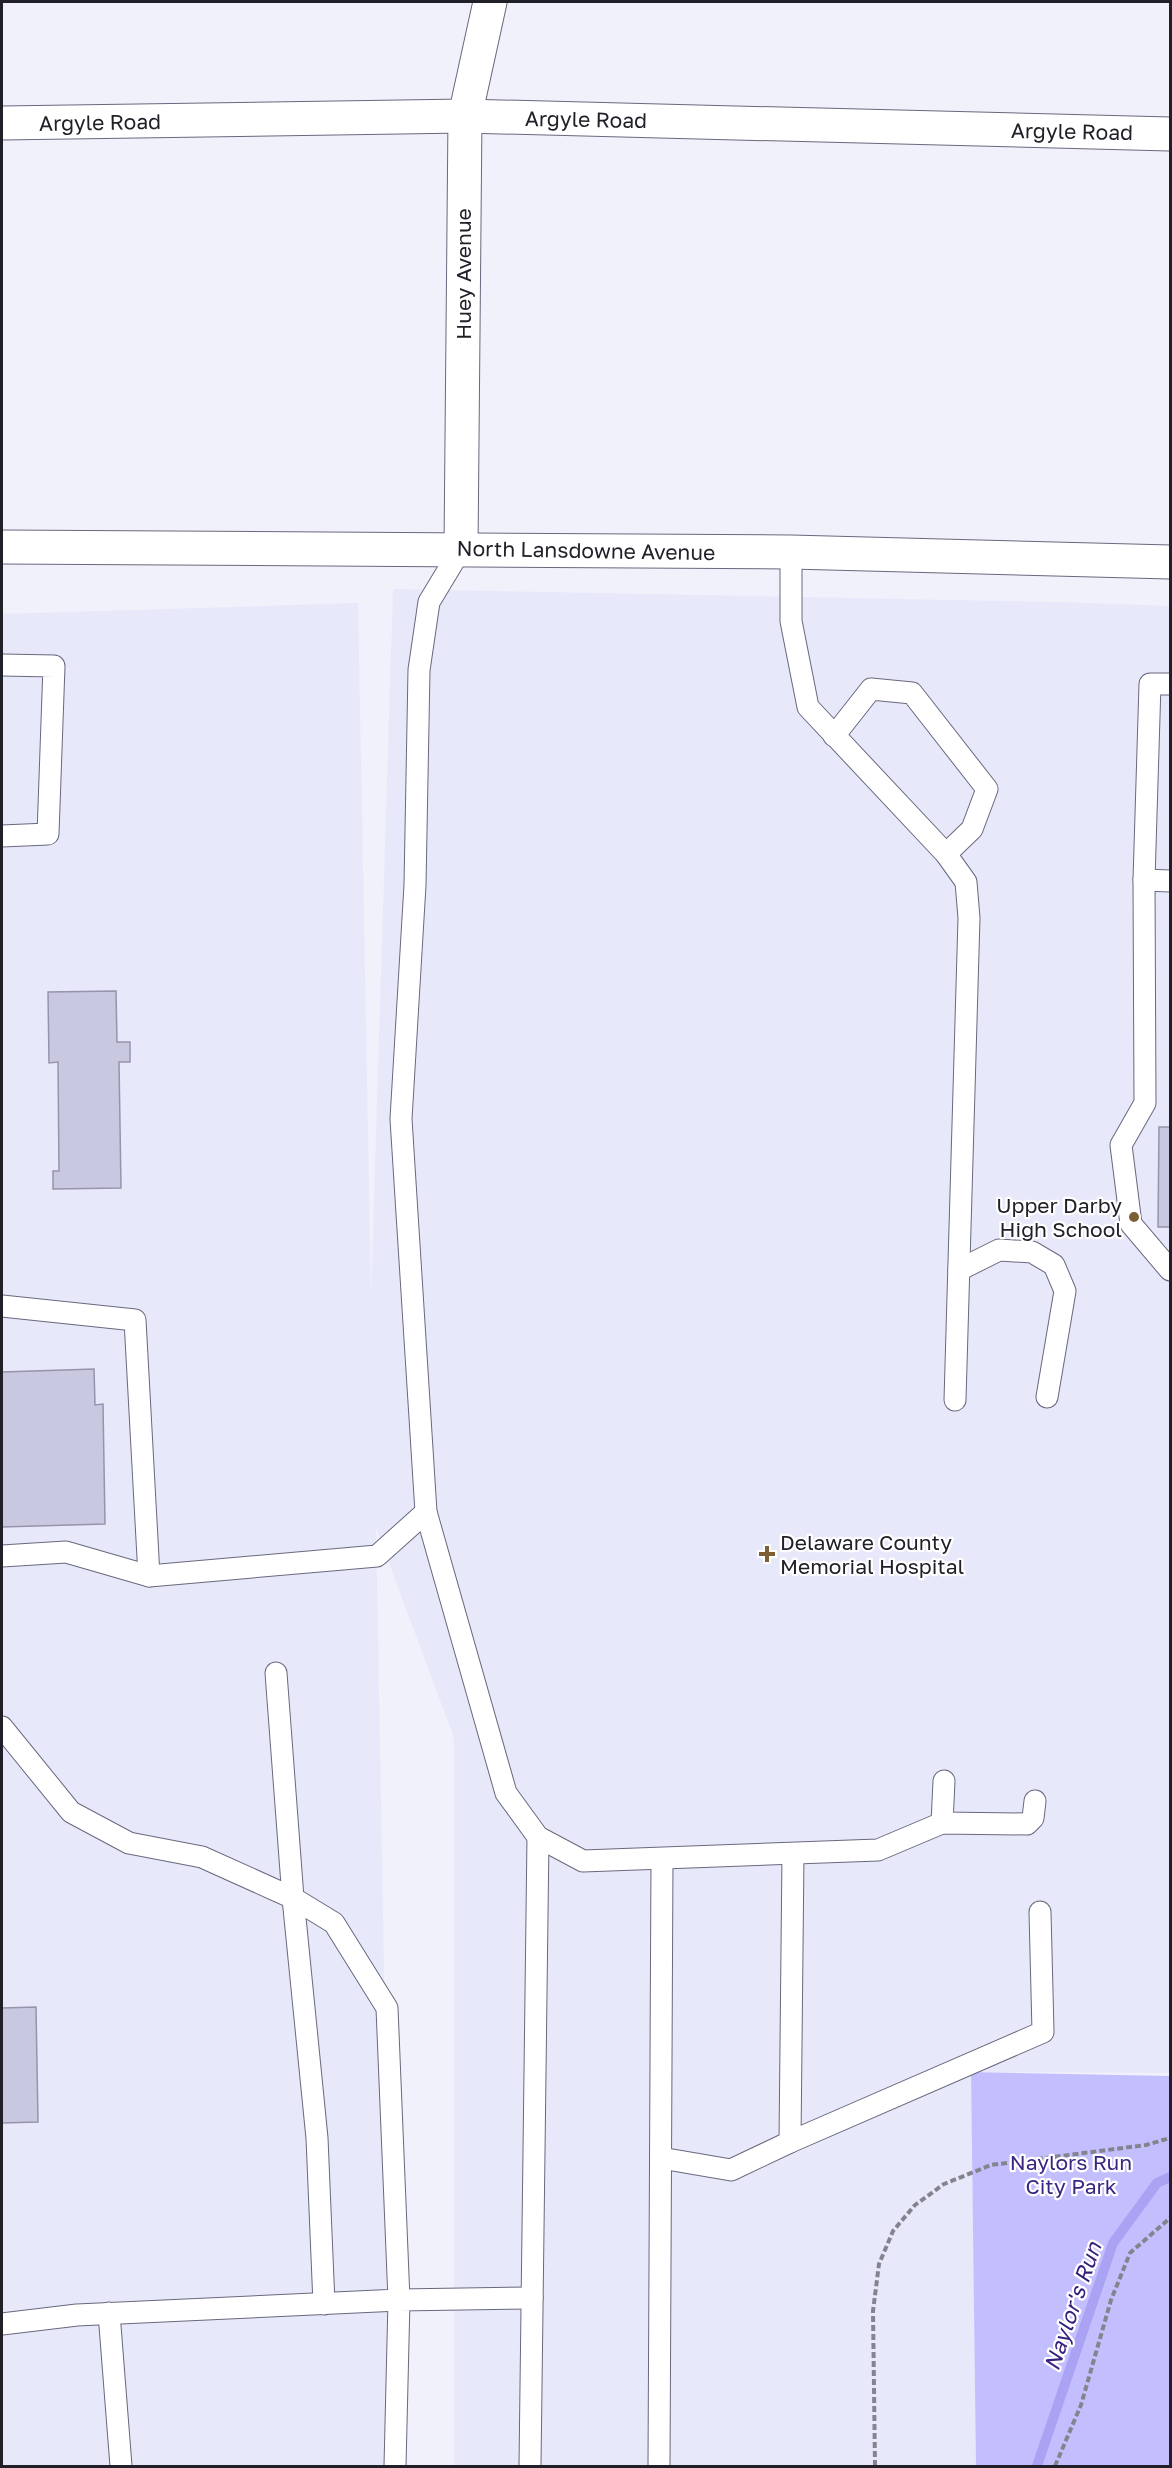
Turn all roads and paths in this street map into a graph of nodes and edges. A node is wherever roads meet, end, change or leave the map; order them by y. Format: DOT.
graph roads {
  1 [pos="490,2"];
  2 [pos="465,116"];
  3 [pos="2,123"];
  4 [pos="1170,134"];
  5 [pos="2,547"];
  6 [pos="461,549"];
  7 [pos="791,552"];
  8 [pos="1170,562"];
  9 [pos="2,665"];
  10 [pos="1170,684"];
  11 [pos="834,736"];
  12 [pos="2,836"];
  13 [pos="946,854"];
  14 [pos="1144,880"];
  15 [pos="1170,881"];
  16 [pos="959,1270"];
  17 [pos="1170,1270"];
  18 [pos="2,1306"];
  19 [pos="1047,1397"];
  20 [pos="955,1400"];
  21 [pos="426,1512"];
  22 [pos="2,1556"];
  23 [pos="149,1576"];
  24 [pos="276,1673"];
  25 [pos="2,1727"];
  26 [pos="944,1781"];
  27 [pos="1035,1800"];
  28 [pos="942,1823"];
  29 [pos="538,1837"];
  30 [pos="793,1854"];
  31 [pos="662,1858"];
  32 [pos="293,1898"];
  33 [pos="1040,1912"];
  34 [pos="1170,2138"];
  35 [pos="790,2142"];
  36 [pos="661,2158"];
  37 [pos="1170,2218"];
  38 [pos="532,2298"];
  39 [pos="399,2300"];
  40 [pos="324,2304"];
  41 [pos="109,2313"];
  42 [pos="2,2324"];
  43 [pos="121,2466"];
  44 [pos="395,2466"];
  45 [pos="530,2466"];
  46 [pos="659,2466"];
  47 [pos="875,2466"];
  48 [pos="1055,2466"];
  1 -- 2 [label="street, Huey Avenue"];
  2 -- 3 [label="street, Argyle Road"];
  2 -- 4 [label="street, Argyle Road"];
  2 -- 6 [label="street, Huey Avenue"];
  5 -- 6 [label="street, North Lansdowne Avenue"];
  6 -- 7 [label="street, North Lansdowne Avenue"];
  6 -- 21 [label="lane"];
  7 -- 8 [label="street, North Lansdowne Avenue"];
  7 -- 11 [label="lane"];
  9 -- 12 [label="lane"];
  10 -- 14 [label="lane"];
  11 -- 13 [label="lane"];
  11 -- 13 [label="lane"];
  13 -- 16 [label="lane"];
  14 -- 15 [label="lane"];
  14 -- 17 [label="lane"];
  16 -- 19 [label="lane"];
  16 -- 20 [label="lane"];
  18 -- 23 [label="lane"];
  21 -- 23 [label="lane"];
  21 -- 29 [label="lane"];
  22 -- 23 [label="lane"];
  24 -- 32 [label="lane"];
  25 -- 32 [label="lane"];
  26 -- 28 [label="lane"];
  27 -- 28 [label="lane"];
  28 -- 30 [label="lane"];
  29 -- 31 [label="lane"];
  29 -- 38 [label="lane"];
  30 -- 31 [label="lane"];
  30 -- 35 [label="lane"];
  31 -- 36 [label="lane"];
  32 -- 39 [label="lane"];
  32 -- 40 [label="lane"];
  33 -- 35 [label="lane"];
  34 -- 47 [label="path"];
  35 -- 36 [label="lane"];
  36 -- 46 [label="lane"];
  37 -- 48 [label="path"];
  38 -- 39 [label="lane"];
  38 -- 45 [label="lane"];
  39 -- 40 [label="lane"];
  39 -- 44 [label="lane"];
  40 -- 41 [label="lane"];
  41 -- 42 [label="lane"];
  41 -- 43 [label="lane"];
}
